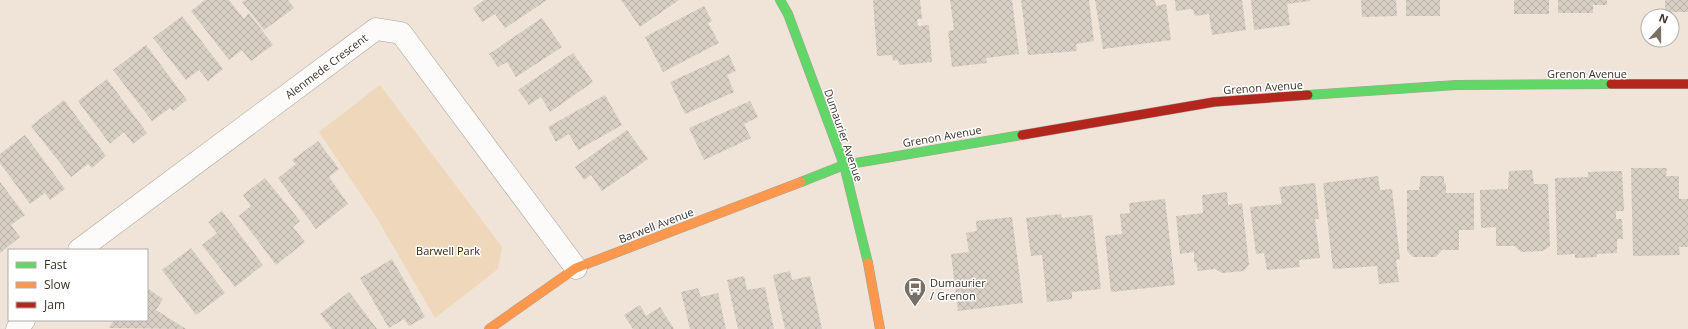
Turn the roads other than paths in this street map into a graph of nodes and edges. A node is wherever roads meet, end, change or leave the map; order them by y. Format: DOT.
graph roads {
  1 [pos="780,0"];
  2 [pos="1688,84"];
  3 [pos="844,165"];
  4 [pos="80,249"];
  5 [pos="576,268"];
  6 [pos="23,321"];
  7 [pos="17,329"];
  8 [pos="489,329"];
  9 [pos="880,329"];
  1 -- 3 [label="street, Dumaurier Avenue"];
  2 -- 3 [label="street, Grenon Avenue"];
  3 -- 5 [label="street, Barwell Avenue"];
  3 -- 9 [label="street, Dumaurier Avenue"];
  4 -- 5 [label="street, Alenmede Crescent"];
  5 -- 8 [label="street, Barwell Avenue"];
  6 -- 7 [label="street"];
}
